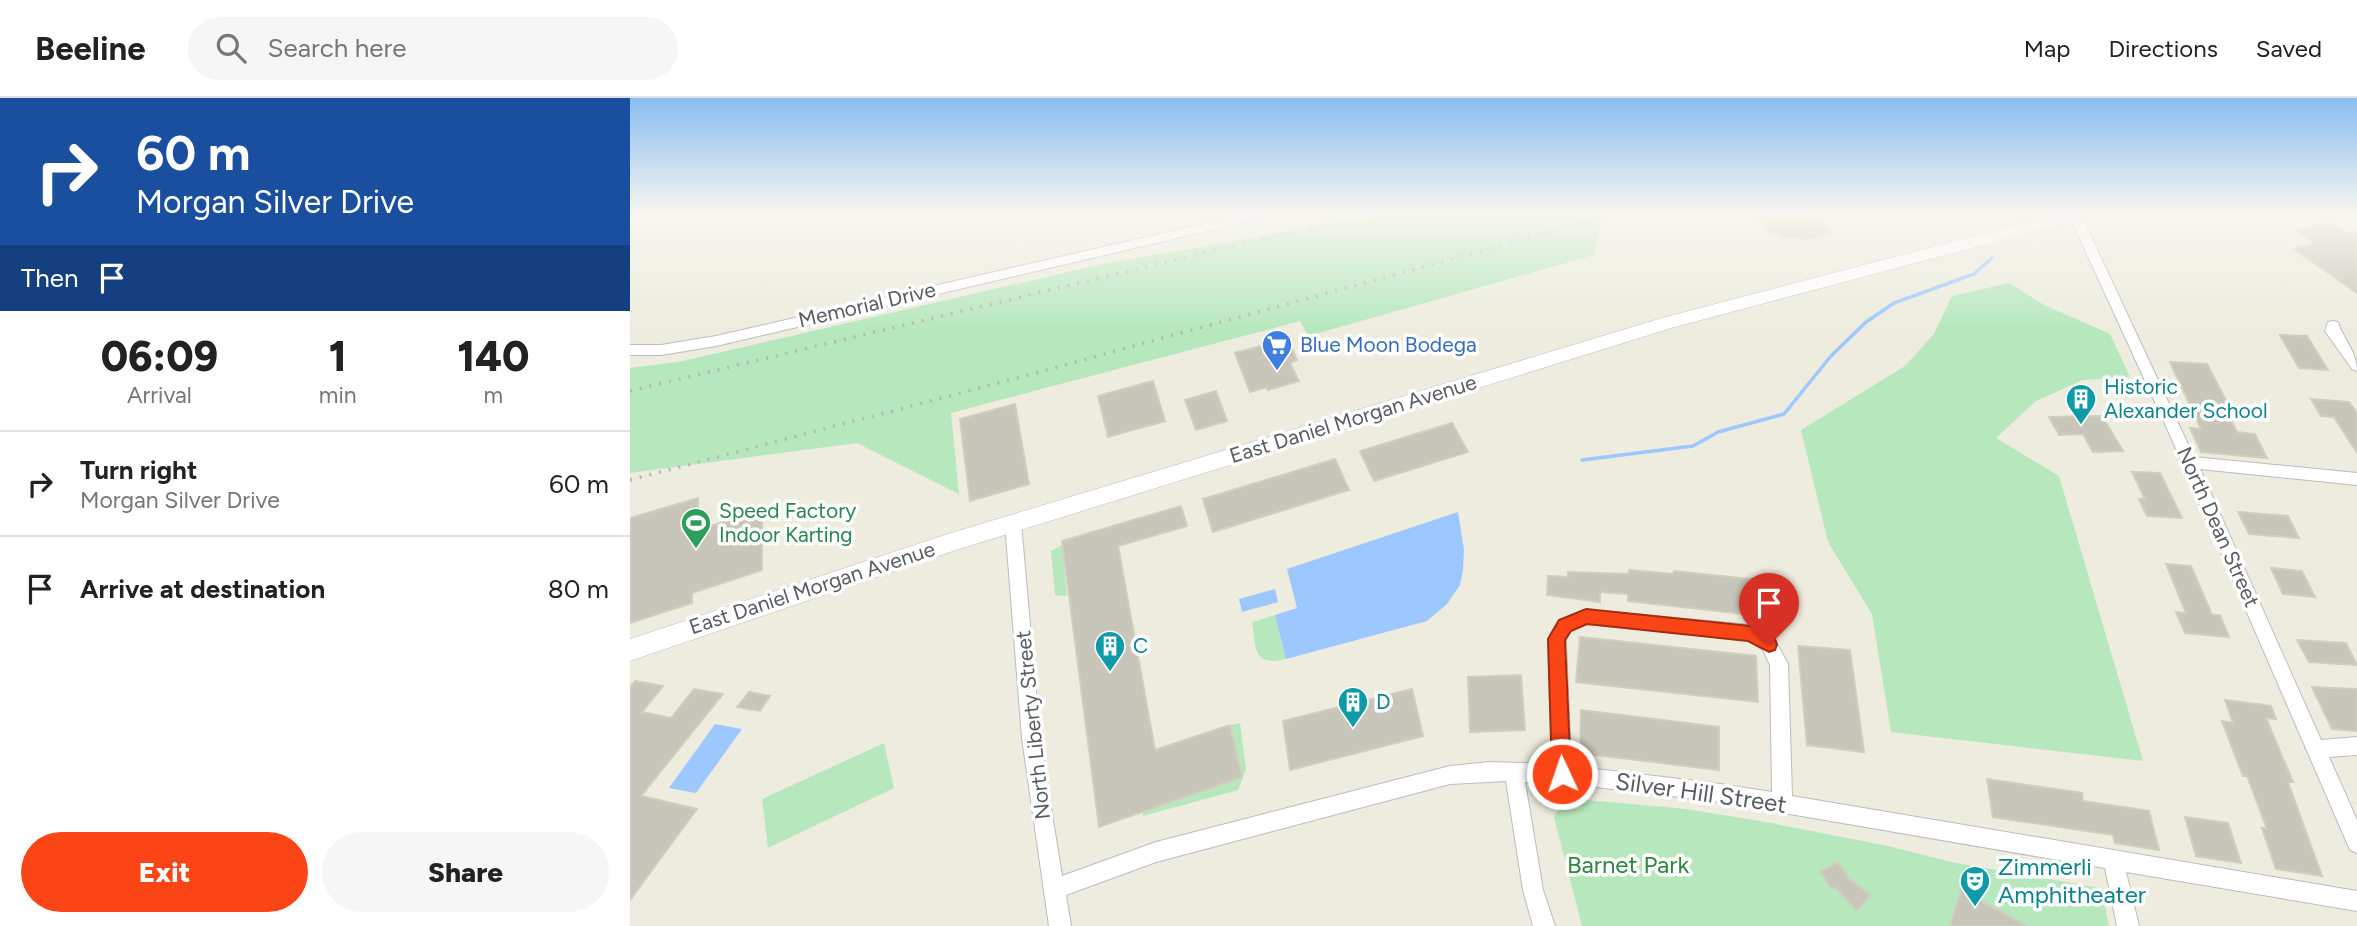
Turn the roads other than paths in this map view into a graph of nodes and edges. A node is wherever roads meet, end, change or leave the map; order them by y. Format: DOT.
graph roads {
  1 [pos="1101,252"];
  2 [pos="1933,252"];
  3 [pos="2094,252"];
  4 [pos="2333,325"];
  5 [pos="630,350"];
  6 [pos="2357,366"];
  7 [pos="2188,462"];
  8 [pos="2357,479"];
  9 [pos="1013,523"];
  10 [pos="630,650"];
  11 [pos="2357,746"];
  12 [pos="2316,750"];
  13 [pos="1514,771"];
  14 [pos="1562,774"];
  15 [pos="1782,803"];
  16 [pos="2357,843"];
  17 [pos="2114,862"];
  18 [pos="1054,889"];
  19 [pos="2357,901"];
  20 [pos="1060,926"];
  21 [pos="1544,926"];
  22 [pos="2128,926"];
  1 -- 5 [label="street, Memorial Drive"];
  2 -- 9 [label="main road, East Daniel Morgan Avenue"];
  3 -- 7 [label="street, North Dean Street"];
  4 -- 6 [label="street"];
  7 -- 8 [label="street"];
  7 -- 12 [label="street, North Dean Street"];
  9 -- 10 [label="main road, East Daniel Morgan Avenue"];
  9 -- 18 [label="street, North Liberty Street"];
  11 -- 12 [label="street"];
  12 -- 16 [label="street, North Dean Street"];
  13 -- 14 [label="street, Silver Hill Street"];
  13 -- 18 [label="street, Silver Hill Street"];
  13 -- 21 [label="street"];
  14 -- 15 [label="street, Silver Hill Street"];
  14 -- 15 [label="street"];
  15 -- 17 [label="street, Silver Hill Street"];
  17 -- 19 [label="street, Silver Hill Street"];
  17 -- 22 [label="street"];
  18 -- 20 [label="street, North Liberty Street"];
}
